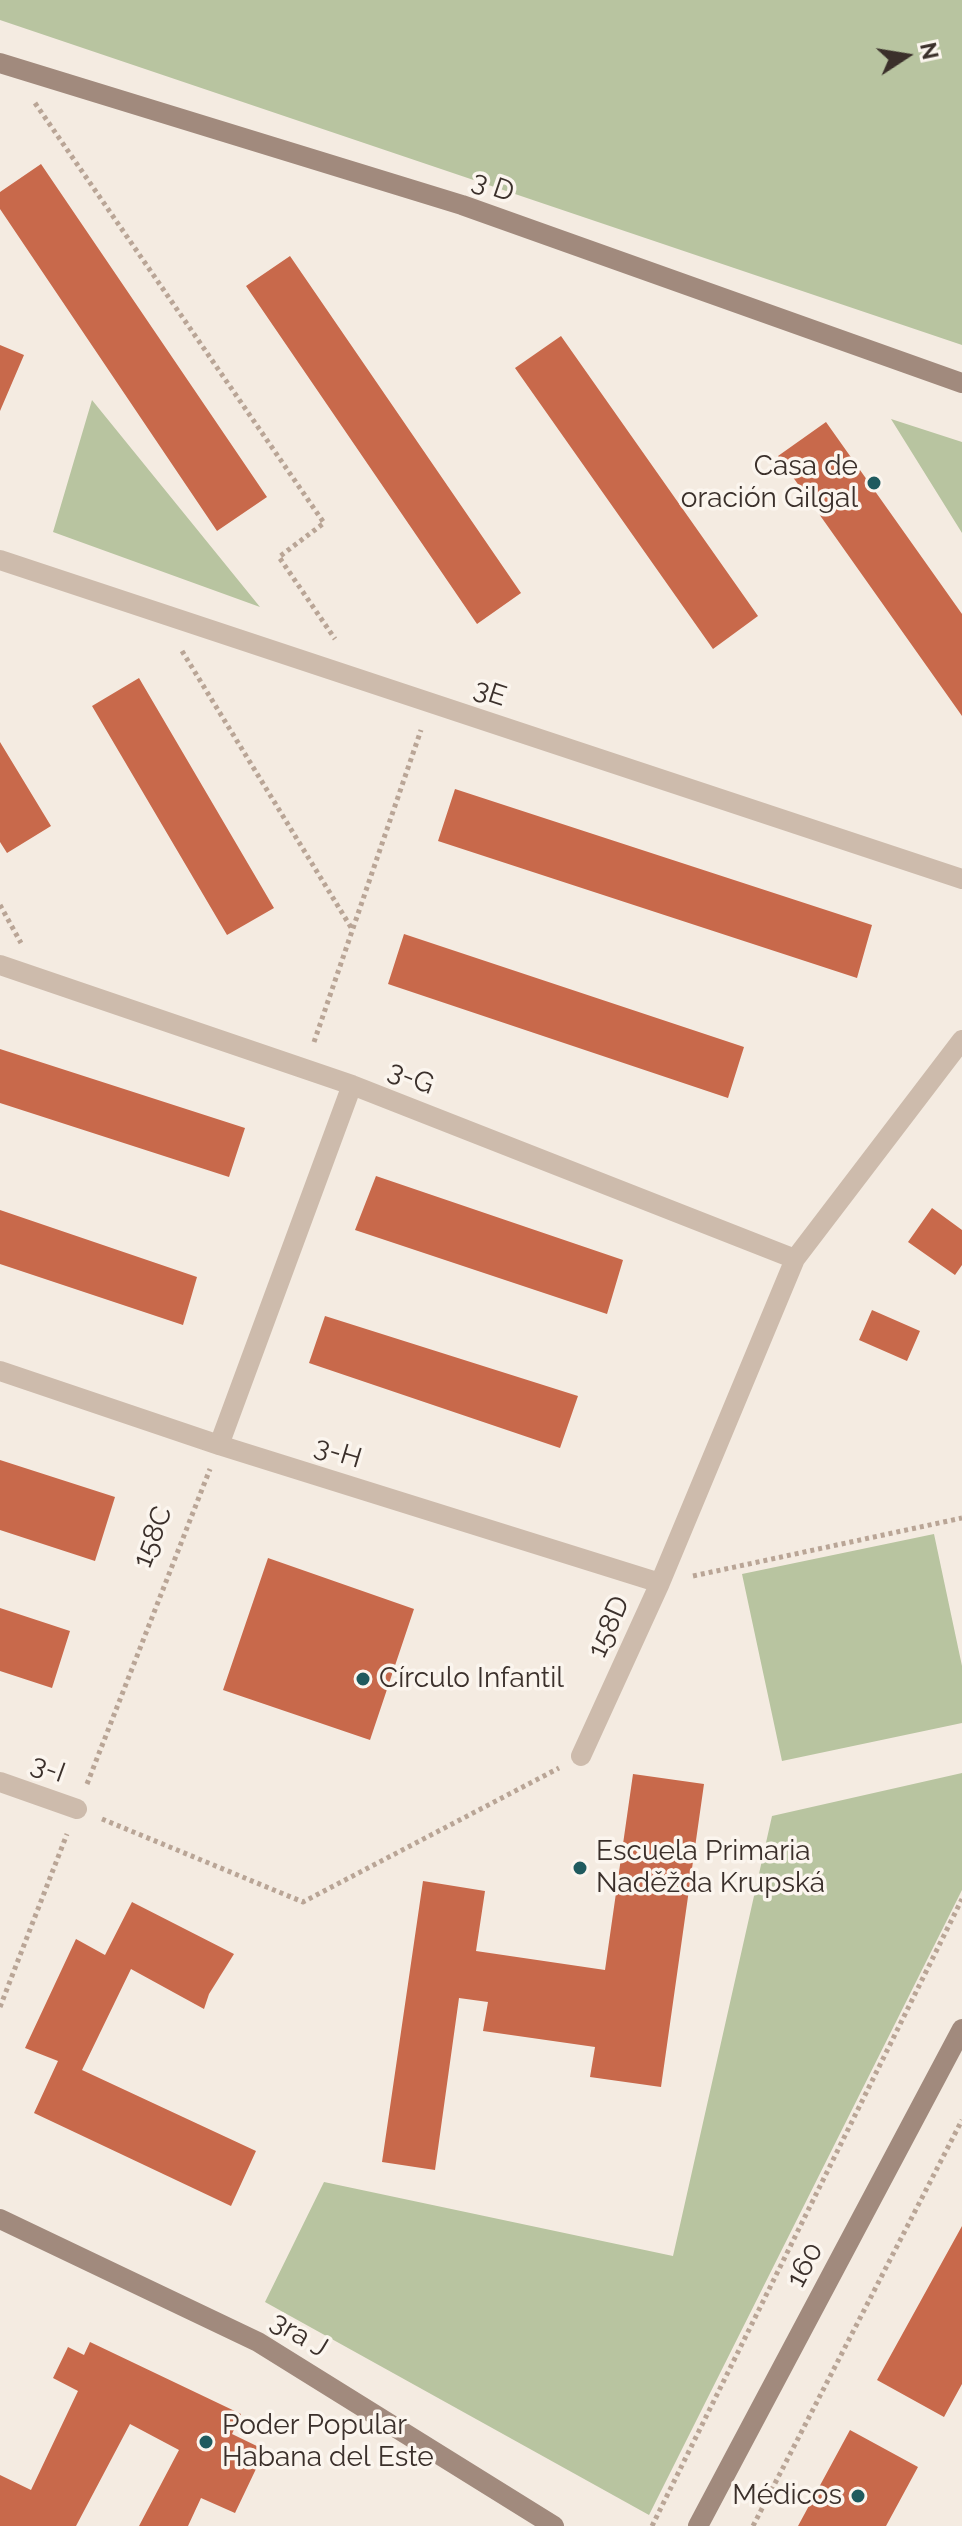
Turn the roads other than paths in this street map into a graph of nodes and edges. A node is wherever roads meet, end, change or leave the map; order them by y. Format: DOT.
graph roads {
  1 [pos="5,64"];
  2 [pos="962,383"];
  3 [pos="0,560"];
  4 [pos="962,879"];
  5 [pos="0,965"];
  6 [pos="962,1040"];
  7 [pos="352,1085"];
  8 [pos="795,1259"];
  9 [pos="0,1371"];
  10 [pos="219,1445"];
  11 [pos="660,1583"];
  12 [pos="581,1756"];
  13 [pos="0,1782"];
  14 [pos="77,1809"];
  15 [pos="962,2029"];
  16 [pos="0,2219"];
  17 [pos="554,2526"];
  18 [pos="698,2526"];
  1 -- 2 [label="street, 3 D"];
  3 -- 4 [label="street, 3E"];
  5 -- 7 [label="street, 3-G"];
  6 -- 8 [label="street, 158D"];
  7 -- 8 [label="street, 3-G"];
  7 -- 10 [label="street"];
  8 -- 11 [label="street, 158D"];
  9 -- 10 [label="street, 3-H"];
  10 -- 11 [label="street, 3-H"];
  11 -- 12 [label="street, 158D"];
  13 -- 14 [label="street, 3-I"];
  15 -- 18 [label="street, 160"];
  16 -- 17 [label="street, 3ra J"];
}
